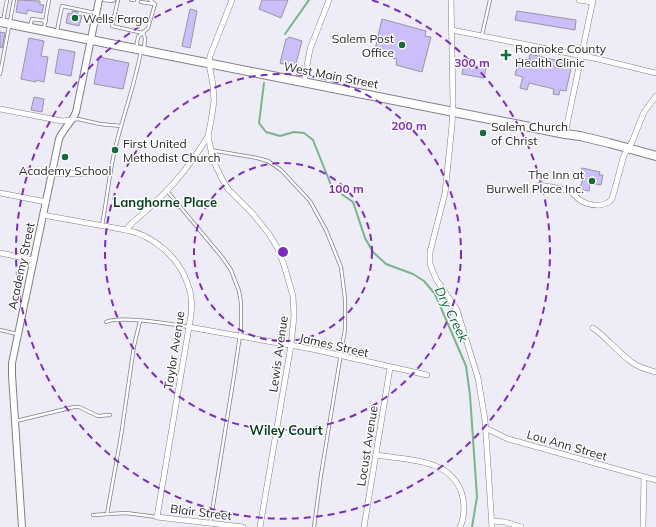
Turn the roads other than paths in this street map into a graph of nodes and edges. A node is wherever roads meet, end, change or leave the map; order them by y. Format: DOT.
graph roads {
  1 [pos="7,0"];
  2 [pos="14,0"];
  3 [pos="49,0"];
  4 [pos="99,0"];
  5 [pos="104,0"];
  6 [pos="114,0"];
  7 [pos="118,0"];
  8 [pos="150,0"];
  9 [pos="232,0"];
  10 [pos="329,0"];
  11 [pos="451,0"];
  12 [pos="490,0"];
  13 [pos="579,0"];
  14 [pos="593,1"];
  15 [pos="141,2"];
  16 [pos="154,4"];
  17 [pos="96,13"];
  18 [pos="46,22"];
  19 [pos="4,23"];
  20 [pos="30,28"];
  21 [pos="452,30"];
  22 [pos="44,31"];
  23 [pos="57,33"];
  24 [pos="143,33"];
  25 [pos="482,35"];
  26 [pos="91,40"];
  27 [pos="140,50"];
  28 [pos="582,56"];
  29 [pos="210,64"];
  30 [pos="656,73"];
  31 [pos="0,74"];
  32 [pos="304,82"];
  33 [pos="656,96"];
  34 [pos="0,109"];
  35 [pos="453,112"];
  36 [pos="72,120"];
  37 [pos="121,126"];
  38 [pos="565,134"];
  39 [pos="208,136"];
  40 [pos="629,148"];
  41 [pos="210,150"];
  42 [pos="656,156"];
  43 [pos="51,174"];
  44 [pos="96,174"];
  45 [pos="540,185"];
  46 [pos="167,191"];
  47 [pos="0,193"];
  48 [pos="46,202"];
  49 [pos="43,215"];
  50 [pos="102,226"];
  51 [pos="126,230"];
  52 [pos="0,252"];
  53 [pos="34,260"];
  54 [pos="140,320"];
  55 [pos="106,322"];
  56 [pos="189,327"];
  57 [pos="593,328"];
  58 [pos="0,330"];
  59 [pos="18,334"];
  60 [pos="240,336"];
  61 [pos="291,345"];
  62 [pos="341,356"];
  63 [pos="390,368"];
  64 [pos="656,372"];
  65 [pos="427,375"];
  66 [pos="110,415"];
  67 [pos="15,422"];
  68 [pos="485,428"];
  69 [pos="376,455"];
  70 [pos="644,477"];
  71 [pos="656,480"];
  72 [pos="107,514"];
  73 [pos="93,515"];
  74 [pos="157,517"];
  75 [pos="210,524"];
  76 [pos="492,524"];
  77 [pos="22,527"];
  78 [pos="243,527"];
  79 [pos="260,527"];
  80 [pos="314,527"];
  81 [pos="364,527"];
  82 [pos="460,527"];
  83 [pos="522,527"];
  84 [pos="643,527"];
  1 -- 19 [label="lane"];
  2 -- 19 [label="lane"];
  3 -- 18 [label="lane"];
  4 -- 17 [label="street, Academy Street"];
  5 -- 6 [label="lane"];
  7 -- 24 [label="lane"];
  8 -- 16 [label="lane"];
  9 -- 29 [label="street"];
  10 -- 32 [label="street"];
  11 -- 21 [label="street"];
  12 -- 25 [label="lane"];
  13 -- 14 [label="street"];
  14 -- 28 [label="street"];
  15 -- 16 [label="lane"];
  16 -- 24 [label="lane"];
  17 -- 23 [label="lane"];
  17 -- 26 [label="street, Academy Street"];
  18 -- 20 [label="lane"];
  18 -- 22 [label="lane"];
  19 -- 20 [label="main road, West Main Street"];
  19 -- 31 [label="lane"];
  20 -- 22 [label="main road, West Main Street"];
  21 -- 25 [label="street"];
  21 -- 35 [label="street"];
  22 -- 23 [label="main road, West Main Street"];
  23 -- 26 [label="main road, West Main Street"];
  24 -- 27 [label="lane"];
  24 -- 27 [label="lane"];
  25 -- 28 [label="street"];
  26 -- 27 [label="main road, West Main Street"];
  26 -- 36 [label="street, Academy Street"];
  27 -- 29 [label="main road, West Main Street"];
  27 -- 37 [label="lane"];
  28 -- 30 [label="street"];
  28 -- 38 [label="street"];
  29 -- 32 [label="main road, West Main Street"];
  29 -- 39 [label="street, Lewis Avenue"];
  32 -- 35 [label="main road, West Main Street"];
  33 -- 40 [label="street"];
  34 -- 36 [label="street"];
  35 -- 38 [label="main road, West Main Street"];
  35 -- 68 [label="street"];
  36 -- 37 [label="lane"];
  36 -- 43 [label="street, Academy Street"];
  37 -- 50 [label="lane"];
  38 -- 40 [label="main road, West Main Street"];
  39 -- 41 [label="street, Lewis Avenue"];
  39 -- 46 [label="street"];
  40 -- 42 [label="main road, West Main Street"];
  40 -- 45 [label="street"];
  41 -- 61 [label="street, Lewis Avenue"];
  41 -- 62 [label="lane"];
  43 -- 44 [label="street"];
  43 -- 48 [label="street, Academy Street"];
  46 -- 51 [label="street"];
  46 -- 60 [label="lane"];
  47 -- 48 [label="street"];
  48 -- 49 [label="street, Academy Street"];
  49 -- 50 [label="street, Taylor Avenue"];
  49 -- 53 [label="street, Academy Street"];
  50 -- 51 [label="street, Taylor Avenue"];
  51 -- 56 [label="street, Taylor Avenue"];
  52 -- 53 [label="street"];
  53 -- 59 [label="street, Academy Street"];
  54 -- 55 [label="lane"];
  54 -- 56 [label="lane"];
  54 -- 72 [label="lane"];
  56 -- 60 [label="street, James Street"];
  56 -- 74 [label="street, Taylor Avenue"];
  57 -- 64 [label="street"];
  58 -- 59 [label="lane"];
  59 -- 67 [label="street, Academy Street"];
  60 -- 61 [label="street, James Street"];
  60 -- 75 [label="lane"];
  61 -- 62 [label="street, James Street"];
  61 -- 79 [label="street, Lewis Avenue"];
  62 -- 63 [label="street, James Street"];
  62 -- 80 [label="lane"];
  63 -- 65 [label="street, James Street"];
  63 -- 69 [label="street, Locust Avenue"];
  66 -- 67 [label="lane"];
  67 -- 77 [label="street, Academy Street"];
  68 -- 70 [label="street, Lou Ann Street"];
  68 -- 76 [label="street"];
  69 -- 81 [label="street, Locust Avenue"];
  69 -- 82 [label="street"];
  70 -- 71 [label="street, Lou Ann Street"];
  70 -- 84 [label="street"];
  72 -- 73 [label="lane"];
  72 -- 74 [label="lane"];
  74 -- 75 [label="street, Blair Street"];
  75 -- 78 [label="street, Blair Street"];
  76 -- 83 [label="street"];
}
